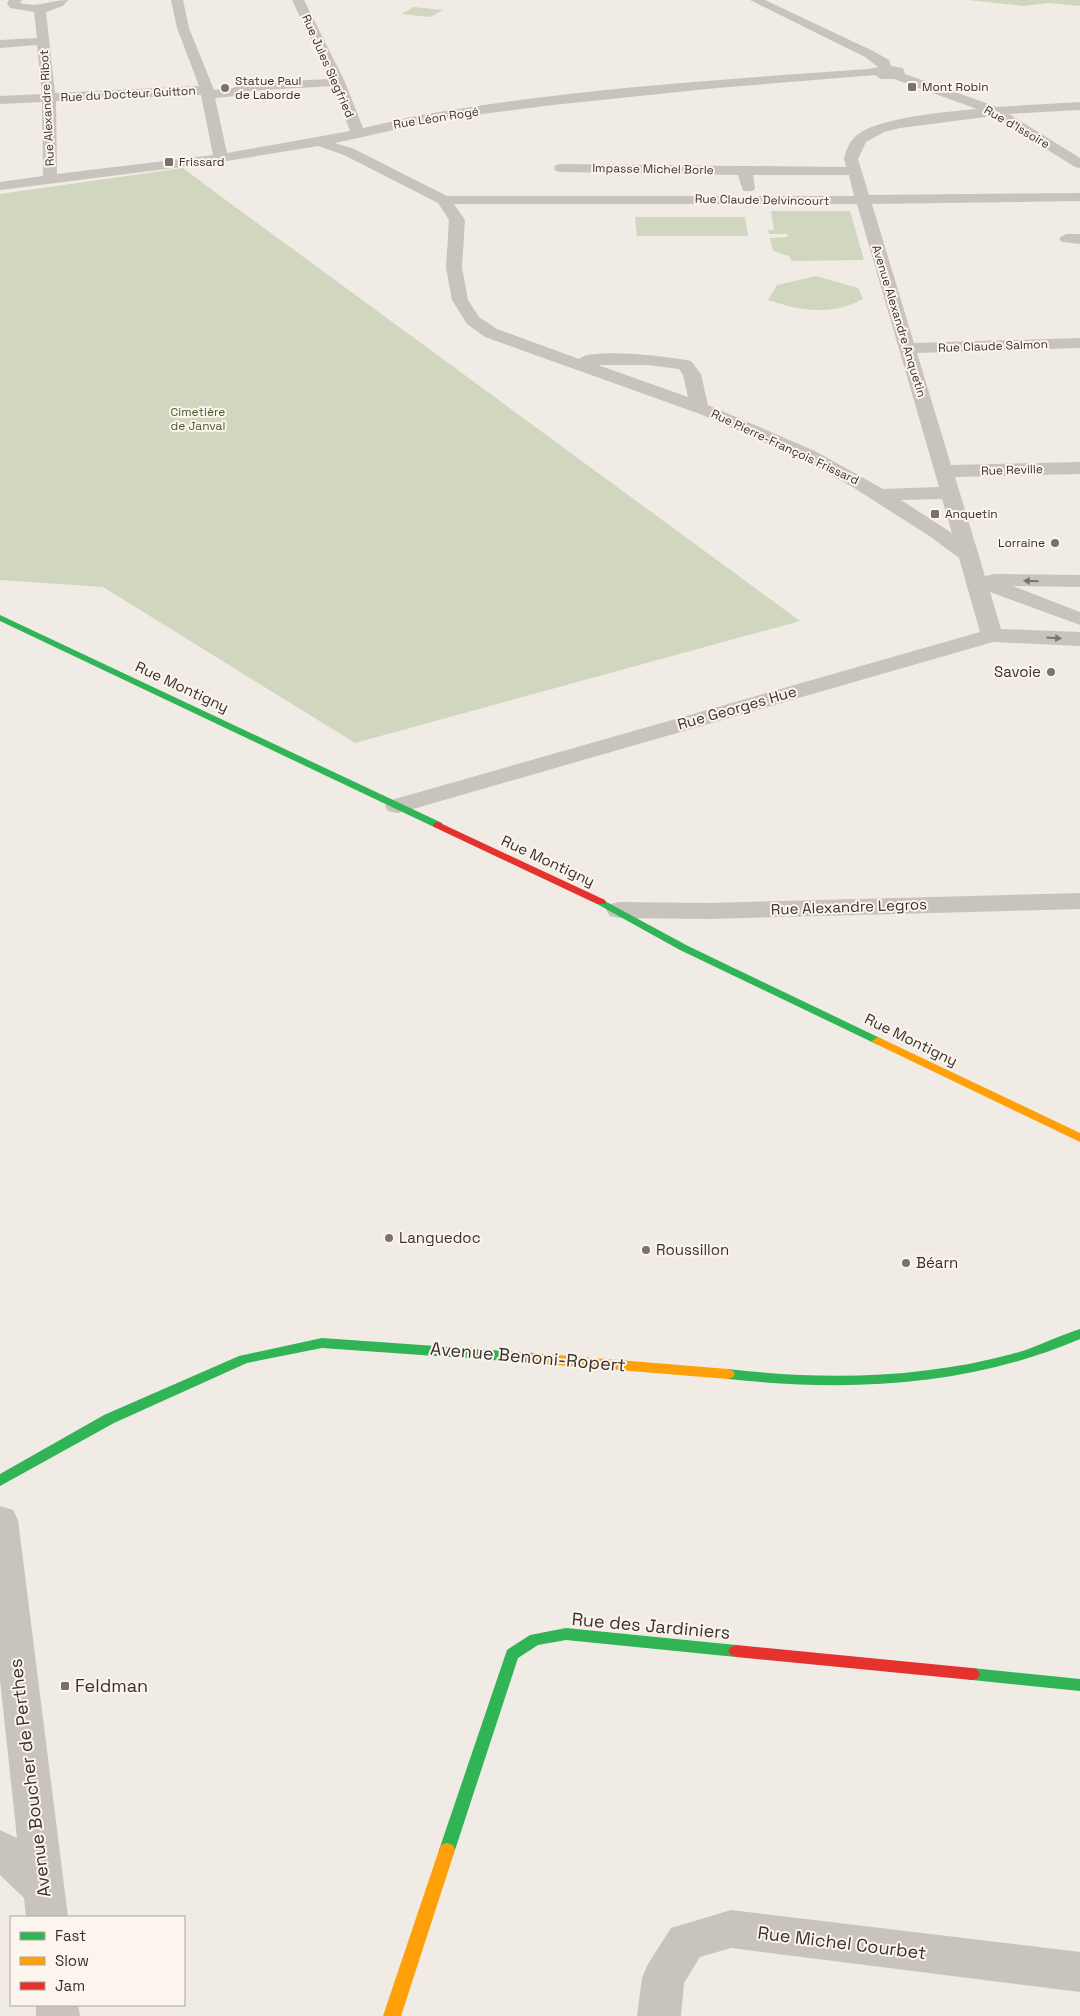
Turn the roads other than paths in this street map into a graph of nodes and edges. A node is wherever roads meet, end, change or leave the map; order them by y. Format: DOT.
graph roads {
  1 [pos="63,0"];
  2 [pos="177,0"];
  3 [pos="298,0"];
  4 [pos="756,0"];
  5 [pos="14,2"];
  6 [pos="0,4"];
  7 [pos="40,8"];
  8 [pos="44,41"];
  9 [pos="0,44"];
  10 [pos="885,72"];
  11 [pos="338,82"];
  12 [pos="207,89"];
  13 [pos="49,99"];
  14 [pos="0,100"];
  15 [pos="1080,106"];
  16 [pos="993,110"];
  17 [pos="358,132"];
  18 [pos="319,142"];
  19 [pos="222,158"];
  20 [pos="1080,164"];
  21 [pos="561,168"];
  22 [pos="746,171"];
  23 [pos="854,171"];
  24 [pos="50,179"];
  25 [pos="0,186"];
  26 [pos="1080,197"];
  27 [pos="749,199"];
  28 [pos="444,200"];
  29 [pos="863,200"];
  30 [pos="1080,343"];
  31 [pos="907,348"];
  32 [pos="571,360"];
  33 [pos="700,408"];
  34 [pos="1080,468"];
  35 [pos="944,471"];
  36 [pos="950,493"];
  37 [pos="883,495"];
  38 [pos="968,555"];
  39 [pos="976,580"];
  40 [pos="1080,581"];
  41 [pos="0,618"];
  42 [pos="1080,619"];
  43 [pos="992,635"];
  44 [pos="1080,639"];
  45 [pos="397,806"];
  46 [pos="1080,901"];
  47 [pos="619,910"];
  48 [pos="1080,1138"];
  49 [pos="1080,1334"];
  50 [pos="0,1481"];
  51 [pos="0,1520"];
  52 [pos="1080,1685"];
  53 [pos="0,1848"];
  54 [pos="44,1902"];
  55 [pos="1080,1972"];
  56 [pos="392,2016"];
  57 [pos="659,2016"];
  1 -- 7 [label="street"];
  2 -- 12 [label="street"];
  3 -- 11 [label="street, Rue Jules Siegfried"];
  4 -- 10 [label="street"];
  5 -- 6 [label="street"];
  5 -- 7 [label="street"];
  7 -- 8 [label="street, Rue Alexandre Ribot"];
  8 -- 9 [label="street"];
  8 -- 13 [label="street, Rue Alexandre Ribot"];
  10 -- 16 [label="street, Rue d'Issoire"];
  10 -- 17 [label="street, Rue Léon Rogé"];
  11 -- 12 [label="street, Rue du Docteur Guitton"];
  11 -- 17 [label="street, Rue Jules Siegfried"];
  12 -- 13 [label="street, Rue du Docteur Guitton"];
  12 -- 19 [label="street"];
  13 -- 14 [label="street, Rue du Docteur Guitton"];
  13 -- 24 [label="street, Rue Alexandre Ribot"];
  15 -- 16 [label="street"];
  16 -- 20 [label="street, Rue d'Issoire"];
  16 -- 23 [label="street, Avenue Alexandre Anquetin"];
  17 -- 18 [label="street, Rue Léon Rogé"];
  18 -- 19 [label="street, Rue Léon Rogé"];
  18 -- 28 [label="street"];
  19 -- 24 [label="street, Rue Léon Rogé"];
  21 -- 22 [label="street, Impasse Michel Borle"];
  22 -- 23 [label="street, Impasse Michel Borle"];
  22 -- 27 [label="street"];
  23 -- 29 [label="street, Avenue Alexandre Anquetin"];
  24 -- 25 [label="street, Rue Léon Rogé"];
  26 -- 29 [label="street, Rue Claude Delvincourt"];
  27 -- 28 [label="street, Rue Claude Delvincourt"];
  27 -- 29 [label="street, Rue Claude Delvincourt"];
  28 -- 32 [label="street, Rue Pierre-François Frissard"];
  29 -- 31 [label="street, Avenue Alexandre Anquetin"];
  30 -- 31 [label="street, Rue Claude Salmon"];
  31 -- 35 [label="street, Avenue Alexandre Anquetin"];
  32 -- 33 [label="street, Rue Pierre-François Frissard"];
  32 -- 33 [label="street, Rue Pierre-François Frissard"];
  33 -- 37 [label="street, Rue Pierre-François Frissard"];
  34 -- 35 [label="street, Rue Reville"];
  35 -- 36 [label="street, Avenue Alexandre Anquetin"];
  36 -- 37 [label="street"];
  36 -- 38 [label="street, Avenue Alexandre Anquetin"];
  37 -- 38 [label="street, Rue Pierre-François Frissard"];
  38 -- 39 [label="street, Avenue Alexandre Anquetin"];
  40 -- 39 [label="street, one-way"];
  39 -- 42 [label="street"];
  39 -- 43 [label="street, Avenue Alexandre Anquetin"];
  41 -- 45 [label="street, Rue Montigny"];
  43 -- 44 [label="street, Rue Georges Hue, one-way"];
  43 -- 45 [label="street, Rue Georges Hue"];
  45 -- 47 [label="street, Rue Montigny"];
  46 -- 47 [label="street, Rue Alexandre Legros"];
  47 -- 48 [label="street, Rue Montigny"];
  49 -- 50 [label="street, Avenue Benoni-Ropert"];
  51 -- 54 [label="street, Avenue Boucher de Perthes"];
  52 -- 56 [label="street, Rue des Jardiniers"];
  53 -- 54 [label="street"];
  55 -- 57 [label="street, Rue Michel Courbet"];
}
